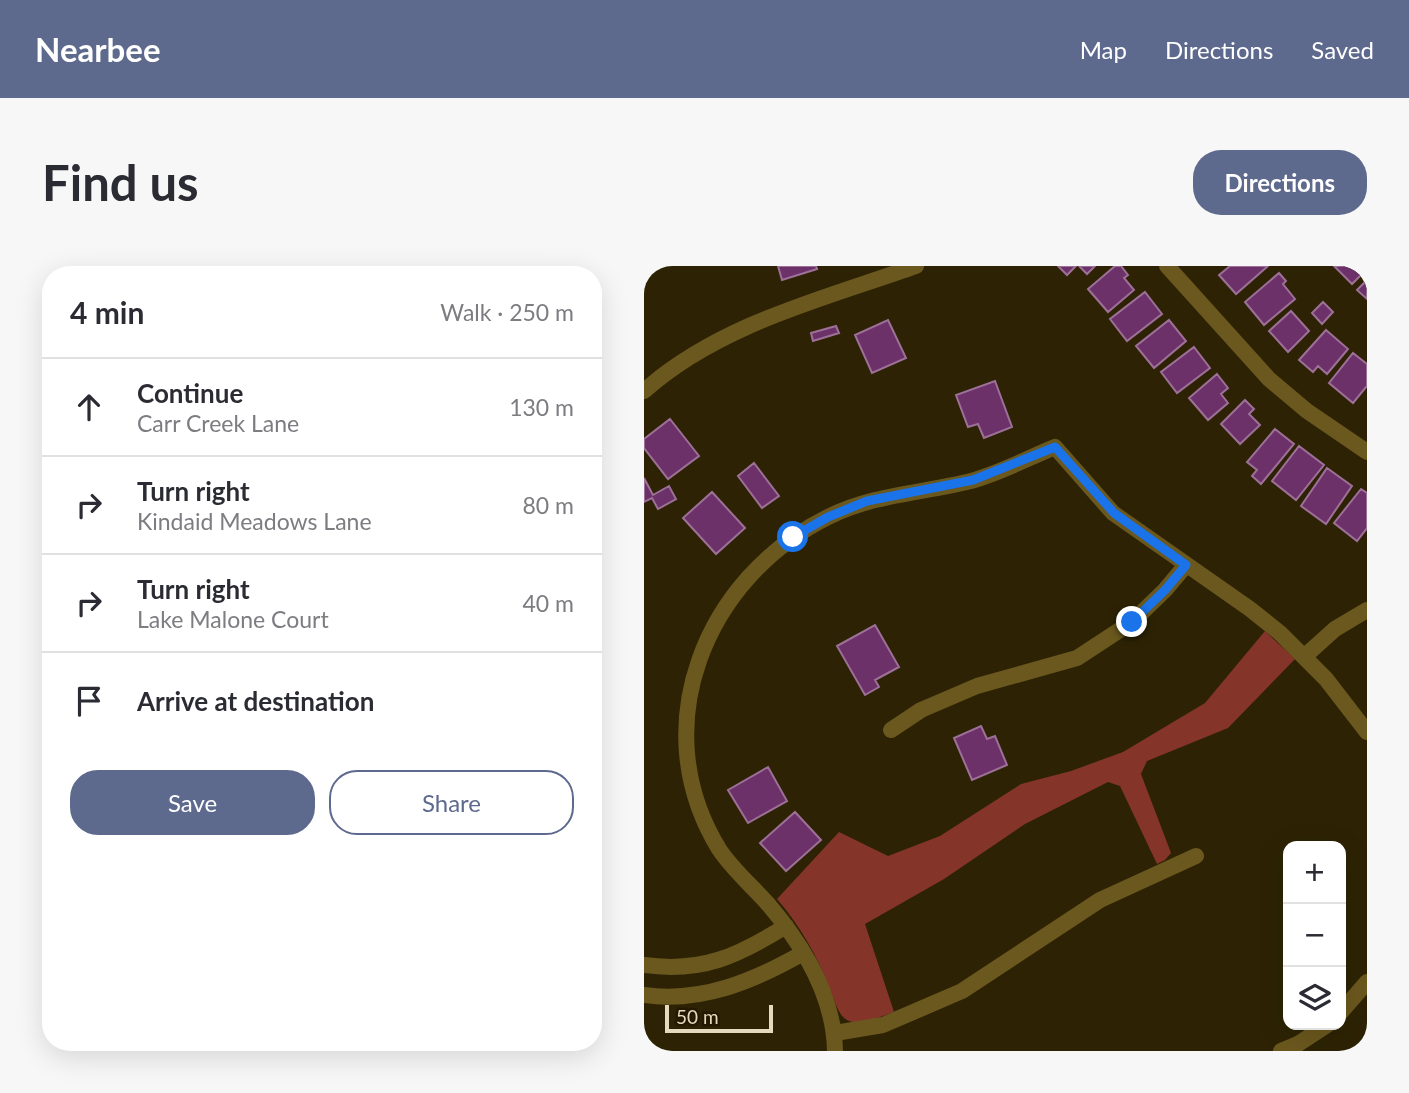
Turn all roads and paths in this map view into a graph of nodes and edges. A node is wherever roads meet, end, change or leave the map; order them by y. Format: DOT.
graph roads {
  1 [pos="916,266"];
  2 [pos="1167,266"];
  3 [pos="644,391"];
  4 [pos="1367,452"];
  5 [pos="1186,565"];
  6 [pos="1367,610"];
  7 [pos="1305,656"];
  8 [pos="891,730"];
  9 [pos="1367,732"];
  10 [pos="1196,856"];
  11 [pos="786,926"];
  12 [pos="803,953"];
  13 [pos="644,965"];
  14 [pos="1367,982"];
  15 [pos="644,995"];
  16 [pos="1346,1006"];
  17 [pos="1321,1030"];
  18 [pos="835,1034"];
  19 [pos="1301,1047"];
  20 [pos="835,1051"];
  21 [pos="1281,1051"];
  1 -- 3 [label="street"];
  2 -- 4 [label="street"];
  5 -- 7 [label="street"];
  5 -- 8 [label="street"];
  5 -- 11 [label="street"];
  6 -- 7 [label="street"];
  7 -- 9 [label="street"];
  10 -- 18 [label="street"];
  11 -- 12 [label="street"];
  11 -- 13 [label="street"];
  12 -- 15 [label="street"];
  12 -- 18 [label="street"];
  14 -- 16 [label="street"];
  17 -- 19 [label="street"];
  18 -- 20 [label="street"];
  19 -- 21 [label="street"];
}
